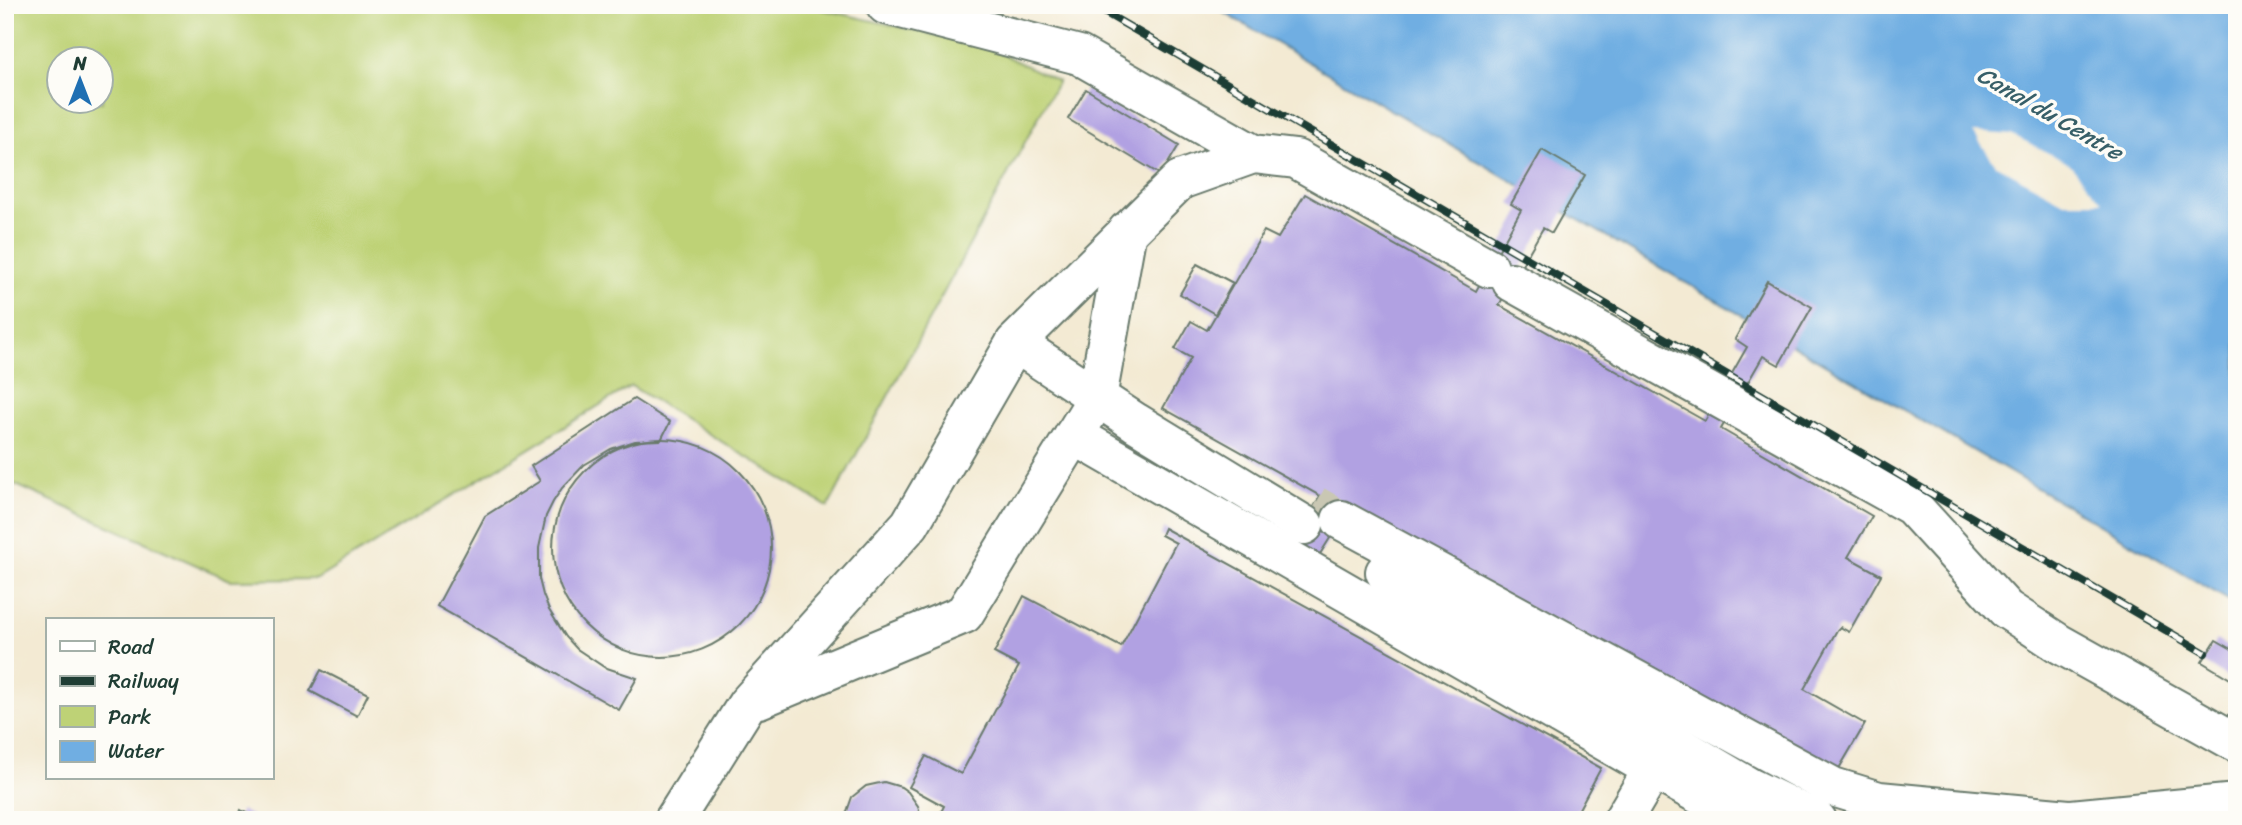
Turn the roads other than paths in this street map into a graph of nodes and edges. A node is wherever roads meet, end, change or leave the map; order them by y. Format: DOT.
graph roads {
  1 [pos="886,5"];
  2 [pos="1253,154"];
  3 [pos="1127,231"];
  4 [pos="1015,343"];
  5 [pos="1097,398"];
  6 [pos="1074,435"];
  7 [pos="1323,522"];
  8 [pos="747,704"];
  9 [pos="2237,743"];
  10 [pos="1653,769"];
  11 [pos="2237,803"];
  12 [pos="2069,819"];
  13 [pos="674,820"];
  14 [pos="1623,820"];
  15 [pos="1745,820"];
  16 [pos="1817,820"];
  17 [pos="2061,820"];
  1 -- 2 [label="lane"];
  2 -- 3 [label="lane"];
  2 -- 9 [label="lane"];
  3 -- 4 [label="lane"];
  3 -- 5 [label="lane"];
  4 -- 5 [label="lane"];
  4 -- 8 [label="lane"];
  5 -- 6 [label="lane"];
  5 -- 7 [label="lane"];
  6 -- 8 [label="lane"];
  6 -- 10 [label="lane"];
  7 -- 12 [label="lane"];
  7 -- 16 [label="lane"];
  8 -- 13 [label="lane"];
  10 -- 14 [label="lane"];
  10 -- 15 [label="lane"];
  11 -- 12 [label="lane"];
  12 -- 17 [label="lane"];
}
